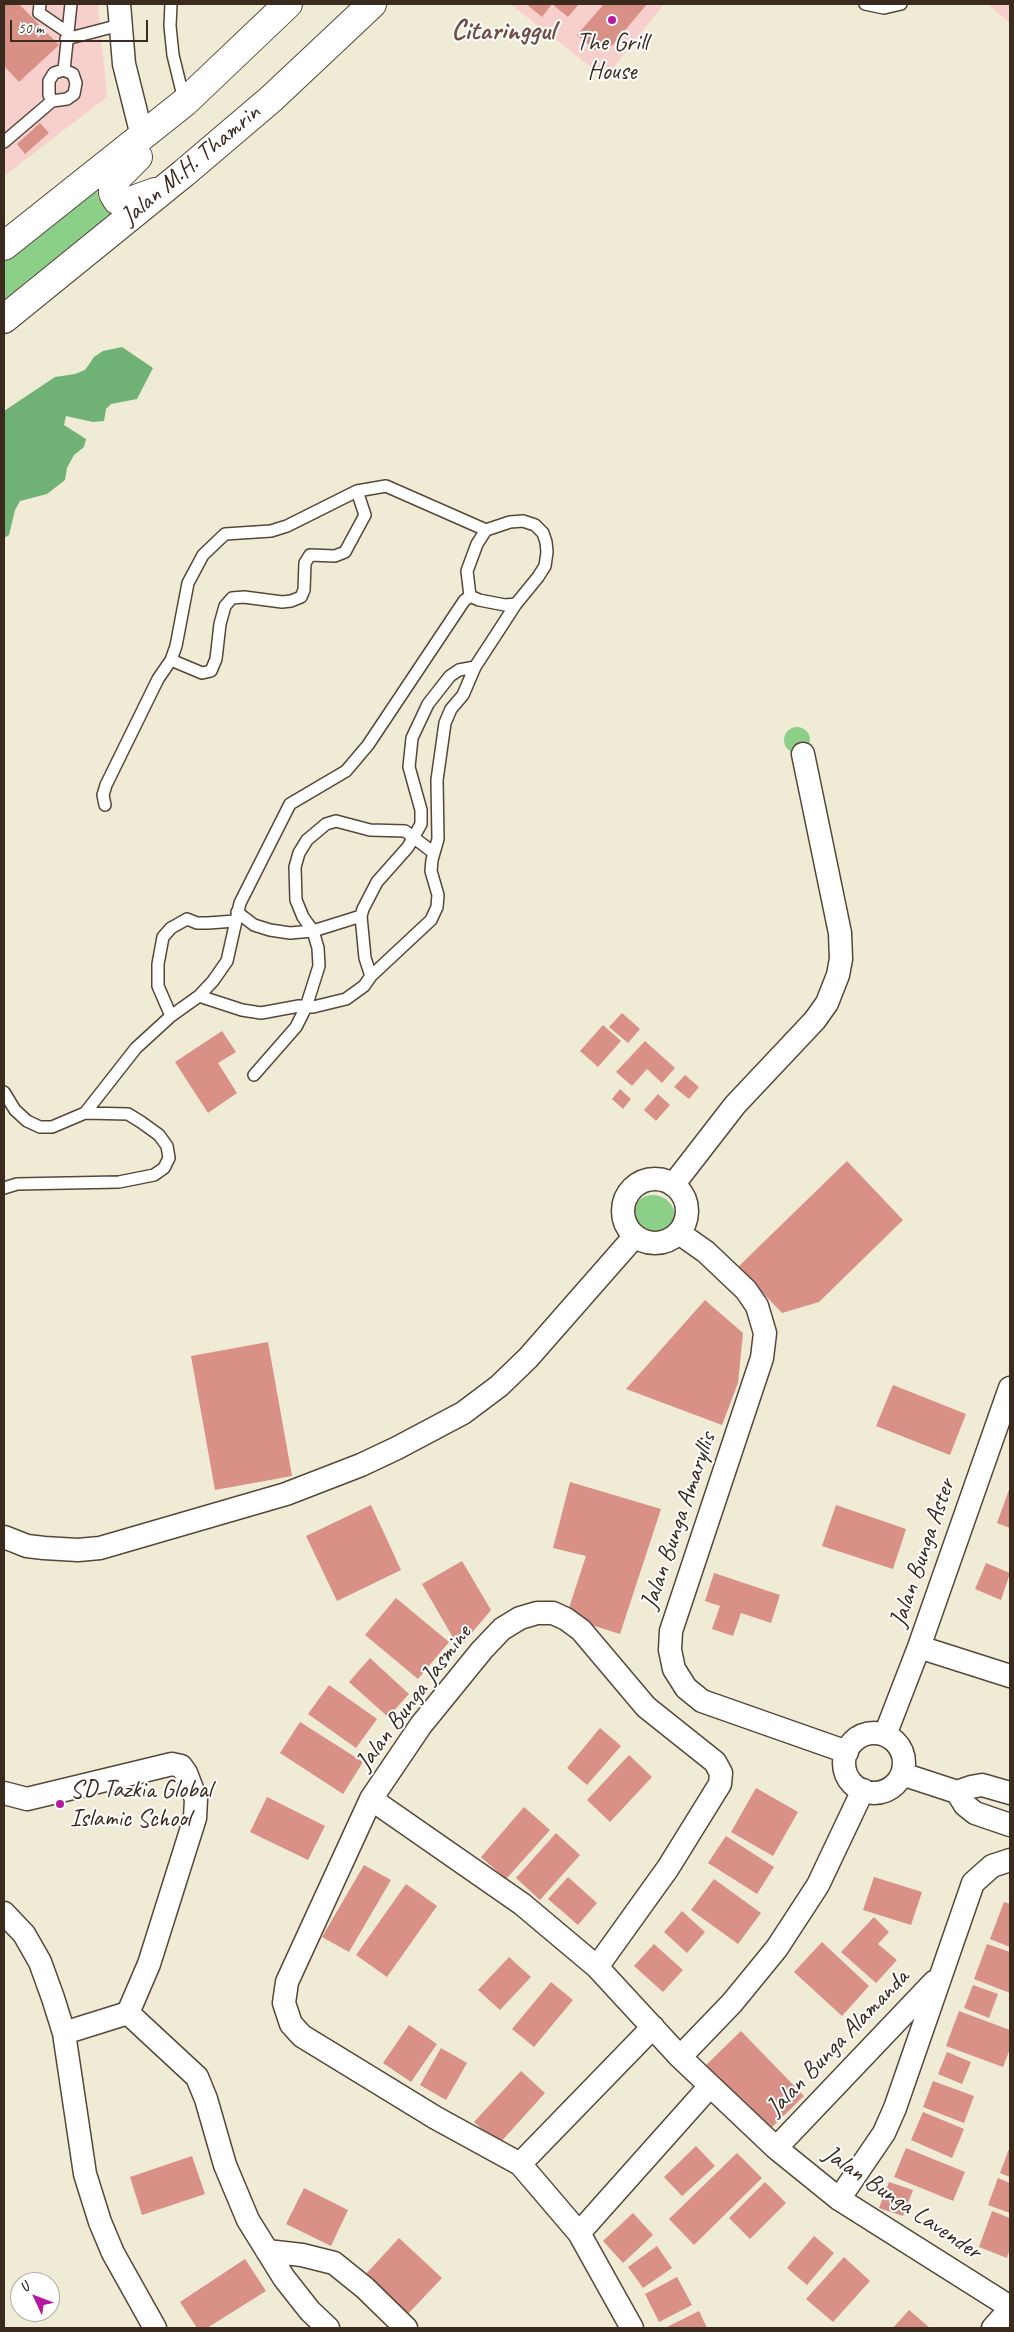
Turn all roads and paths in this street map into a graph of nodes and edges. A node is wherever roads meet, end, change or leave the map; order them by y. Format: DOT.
graph roads {
  1 [pos="40,4"];
  2 [pos="71,4"];
  3 [pos="171,4"];
  4 [pos="288,4"];
  5 [pos="372,4"];
  6 [pos="865,4"];
  7 [pos="901,4"];
  8 [pos="119,14"];
  9 [pos="67,36"];
  10 [pos="64,70"];
  11 [pos="52,101"];
  12 [pos="185,102"];
  13 [pos="142,136"];
  14 [pos="4,142"];
  15 [pos="184,173"];
  16 [pos="4,246"];
  17 [pos="4,319"];
  18 [pos="357,492"];
  19 [pos="486,530"];
  20 [pos="470,596"];
  21 [pos="516,604"];
  22 [pos="171,660"];
  23 [pos="475,667"];
  24 [pos="803,754"];
  25 [pos="105,805"];
  26 [pos="413,837"];
  27 [pos="434,853"];
  28 [pos="361,916"];
  29 [pos="236,917"];
  30 [pos="314,931"];
  31 [pos="371,976"];
  32 [pos="199,996"];
  33 [pos="306,1007"];
  34 [pos="171,1016"];
  35 [pos="254,1076"];
  36 [pos="4,1092"];
  37 [pos="85,1112"];
  38 [pos="4,1179"];
  39 [pos="17,1184"];
  40 [pos="673,1185"];
  41 [pos="4,1188"];
  42 [pos="679,1233"];
  43 [pos="635,1236"];
  44 [pos="1010,1388"];
  45 [pos="4,1537"];
  46 [pos="919,1647"];
  47 [pos="1010,1676"];
  48 [pos="885,1735"];
  49 [pos="847,1752"];
  50 [pos="902,1774"];
  51 [pos="863,1790"];
  52 [pos="957,1792"];
  53 [pos="4,1793"];
  54 [pos="1010,1794"];
  55 [pos="371,1800"];
  56 [pos="1010,1825"];
  57 [pos="1010,1860"];
  58 [pos="4,1913"];
  59 [pos="597,1967"];
  60 [pos="940,1976"];
  61 [pos="128,2013"];
  62 [pos="653,2027"];
  63 [pos="64,2033"];
  64 [pos="680,2057"];
  65 [pos="710,2086"];
  66 [pos="776,2148"];
  67 [pos="520,2164"];
  68 [pos="839,2199"];
  69 [pos="580,2233"];
  70 [pos="267,2251"];
  71 [pos="1010,2308"];
  72 [pos="155,2328"];
  73 [pos="328,2328"];
  74 [pos="406,2328"];
  75 [pos="632,2328"];
  76 [pos="993,2328"];
  1 -- 9 [label="lane"];
  2 -- 9 [label="lane"];
  3 -- 12 [label="lane"];
  4 -- 12 [label="main road, Jalan M.H. Thamrin"];
  5 -- 15 [label="main road, Jalan M.H. Thamrin"];
  6 -- 7 [label="lane"];
  8 -- 9 [label="lane"];
  8 -- 13 [label="street"];
  9 -- 10 [label="lane"];
  10 -- 11 [label="lane"];
  10 -- 11 [label="lane"];
  11 -- 14 [label="lane"];
  12 -- 13 [label="main road, Jalan M.H. Thamrin"];
  12 -- 15 [label="main road"];
  13 -- 16 [label="main road, Jalan M.H. Thamrin"];
  15 -- 17 [label="main road, Jalan M.H. Thamrin"];
  18 -- 19 [label="lane"];
  18 -- 22 [label="lane"];
  18 -- 22 [label="lane"];
  19 -- 20 [label="lane"];
  19 -- 21 [label="lane"];
  20 -- 21 [label="lane"];
  20 -- 29 [label="lane"];
  21 -- 23 [label="lane"];
  22 -- 25 [label="lane"];
  23 -- 26 [label="lane"];
  23 -- 27 [label="lane"];
  24 -- 40 [label="street"];
  26 -- 27 [label="lane"];
  26 -- 28 [label="lane"];
  26 -- 30 [label="lane"];
  27 -- 31 [label="lane"];
  28 -- 30 [label="lane"];
  28 -- 31 [label="lane"];
  29 -- 30 [label="lane"];
  29 -- 32 [label="lane"];
  29 -- 34 [label="lane"];
  30 -- 33 [label="lane"];
  31 -- 33 [label="lane"];
  32 -- 33 [label="lane"];
  32 -- 34 [label="lane"];
  33 -- 35 [label="lane"];
  34 -- 37 [label="lane"];
  36 -- 37 [label="lane"];
  37 -- 39 [label="lane"];
  38 -- 39 [label="lane"];
  39 -- 41 [label="lane"];
  40 -- 42 [label="street"];
  40 -- 43 [label="street"];
  42 -- 43 [label="street"];
  42 -- 49 [label="street, Jalan Bunga Amaryllis"];
  43 -- 45 [label="street"];
  44 -- 46 [label="street, Jalan Bunga Aster"];
  46 -- 47 [label="street"];
  46 -- 48 [label="street, Jalan Bunga Aster"];
  48 -- 49 [label="street"];
  48 -- 50 [label="street"];
  49 -- 51 [label="street"];
  50 -- 51 [label="street"];
  50 -- 52 [label="street"];
  51 -- 64 [label="street"];
  52 -- 54 [label="street"];
  52 -- 56 [label="street"];
  53 -- 61 [label="street"];
  55 -- 59 [label="street, Jalan Bunga Lavender"];
  55 -- 59 [label="street, Jalan Bunga Jasmine"];
  55 -- 67 [label="street, Jalan Bunga Jasmine"];
  57 -- 60 [label="street, Jalan Bunga Alamanda"];
  58 -- 63 [label="street"];
  59 -- 62 [label="street, Jalan Bunga Lavender"];
  60 -- 66 [label="street, Jalan Bunga Alamanda"];
  60 -- 68 [label="street, Jalan Bunga Alamanda"];
  61 -- 63 [label="street"];
  61 -- 70 [label="street"];
  62 -- 64 [label="street, Jalan Bunga Lavender"];
  62 -- 67 [label="street"];
  63 -- 72 [label="street"];
  64 -- 65 [label="street, Jalan Bunga Lavender"];
  65 -- 66 [label="street, Jalan Bunga Lavender"];
  65 -- 69 [label="street"];
  66 -- 68 [label="street, Jalan Bunga Lavender"];
  67 -- 69 [label="street"];
  68 -- 71 [label="street, Jalan Bunga Lavender"];
  69 -- 75 [label="street"];
  70 -- 73 [label="street"];
  70 -- 74 [label="street"];
  71 -- 76 [label="street"];
}
